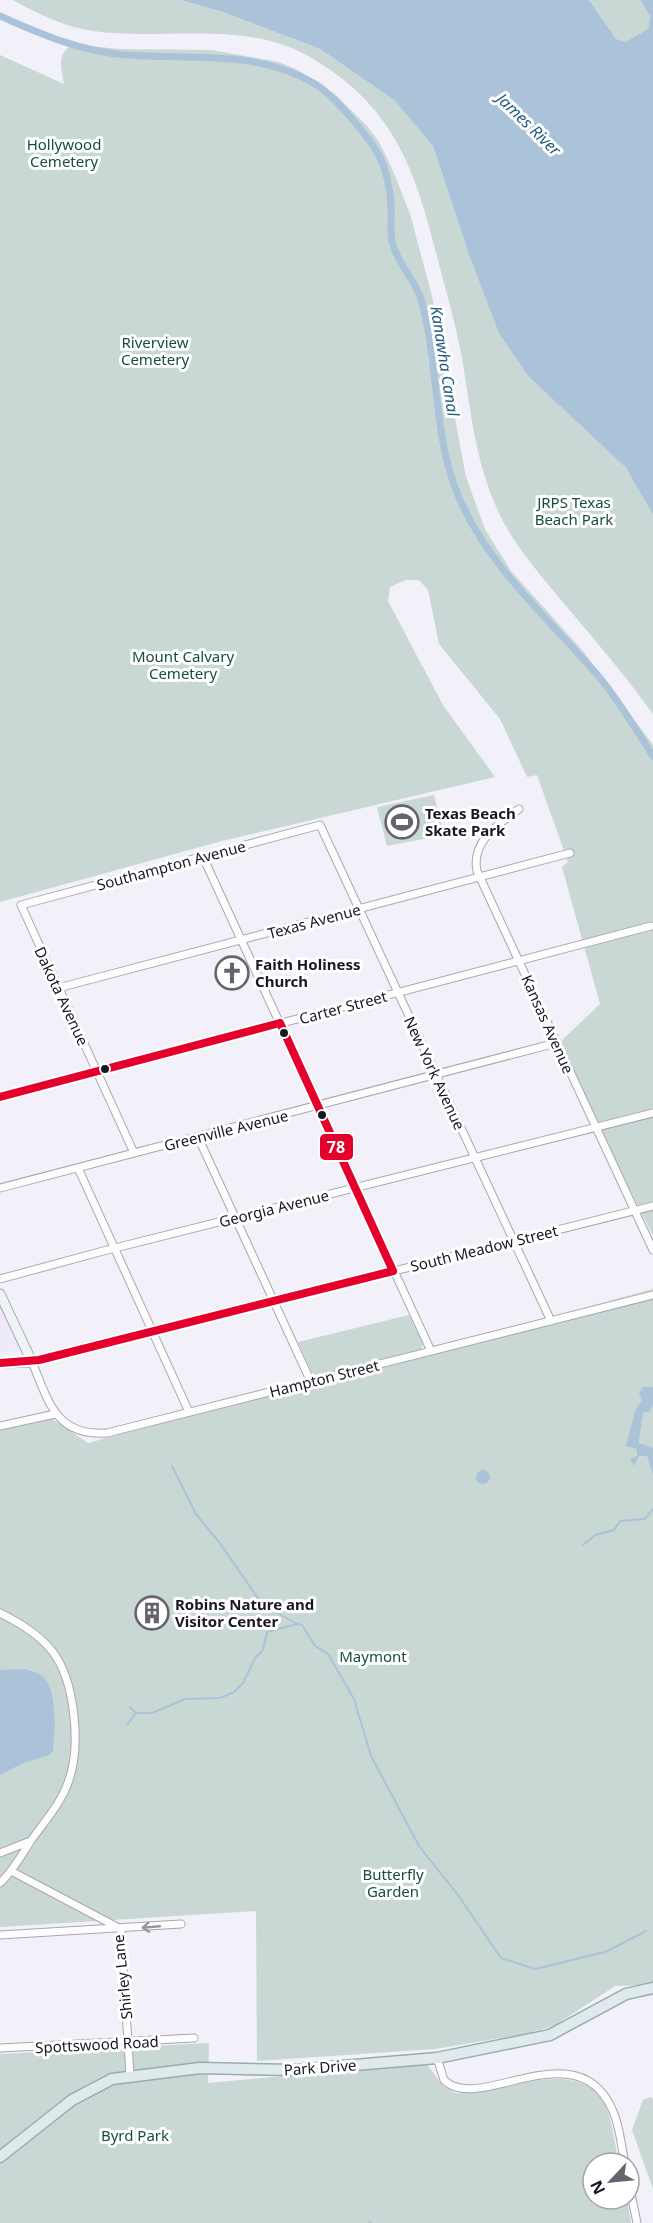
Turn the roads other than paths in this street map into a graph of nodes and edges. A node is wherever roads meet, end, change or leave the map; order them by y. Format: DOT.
graph roads {
  1 [pos="519,809"];
  2 [pos="320,825"];
  3 [pos="570,853"];
  4 [pos="203,857"];
  5 [pos="480,877"];
  6 [pos="21,905"];
  7 [pos="360,909"];
  8 [pos="651,926"];
  9 [pos="240,940"];
  10 [pos="519,961"];
  11 [pos="58,988"];
  12 [pos="398,992"];
  13 [pos="280,1023"];
  14 [pos="556,1043"];
  15 [pos="97,1072"];
  16 [pos="436,1075"];
  17 [pos="0,1097"];
  18 [pos="318,1107"];
  19 [pos="653,1113"];
  20 [pos="596,1128"];
  21 [pos="198,1137"];
  22 [pos="134,1153"];
  23 [pos="475,1158"];
  24 [pos="78,1168"];
  25 [pos="0,1188"];
  26 [pos="355,1188"];
  27 [pos="653,1206"];
  28 [pos="634,1210"];
  29 [pos="236,1218"];
  30 [pos="513,1240"];
  31 [pos="114,1248"];
  32 [pos="653,1250"];
  33 [pos="393,1271"];
  34 [pos="0,1279"];
  35 [pos="0,1294"];
  36 [pos="653,1295"];
  37 [pos="274,1301"];
  38 [pos="551,1321"];
  39 [pos="152,1331"];
  40 [pos="431,1351"];
  41 [pos="32,1362"];
  42 [pos="0,1363"];
  43 [pos="311,1382"];
  44 [pos="189,1412"];
  45 [pos="55,1414"];
  46 [pos="0,1426"];
  47 [pos="0,1613"];
  48 [pos="32,1840"];
  49 [pos="0,1853"];
  50 [pos="11,1871"];
  51 [pos="0,1883"];
  52 [pos="181,1924"];
  53 [pos="121,1930"];
  54 [pos="0,1935"];
  55 [pos="653,1988"];
  56 [pos="194,2038"];
  57 [pos="128,2044"];
  58 [pos="0,2048"];
  59 [pos="437,2058"];
  60 [pos="130,2075"];
  61 [pos="622,2151"];
  62 [pos="0,2157"];
  1 -- 5 [label="street, Kansas Avenue"];
  2 -- 4 [label="street, Southampton Avenue"];
  2 -- 7 [label="street, New York Avenue"];
  3 -- 5 [label="street, Texas Avenue"];
  4 -- 6 [label="street, Southampton Avenue"];
  4 -- 9 [label="street"];
  5 -- 7 [label="street, Texas Avenue"];
  5 -- 10 [label="street, Kansas Avenue"];
  6 -- 11 [label="street, Dakota Avenue"];
  7 -- 9 [label="street, Texas Avenue"];
  7 -- 12 [label="street, New York Avenue"];
  8 -- 10 [label="street, Carter Street"];
  9 -- 11 [label="street, Texas Avenue"];
  9 -- 13 [label="street"];
  10 -- 12 [label="street, Carter Street"];
  10 -- 14 [label="street, Kansas Avenue"];
  11 -- 15 [label="street, Dakota Avenue"];
  12 -- 13 [label="street, Carter Street"];
  12 -- 16 [label="street, New York Avenue"];
  13 -- 15 [label="street, Carter Street"];
  13 -- 18 [label="street"];
  14 -- 16 [label="street, Greenville Avenue"];
  14 -- 20 [label="street, Kansas Avenue"];
  15 -- 17 [label="street, Carter Street"];
  15 -- 22 [label="street, Dakota Avenue"];
  16 -- 18 [label="street, Greenville Avenue"];
  16 -- 23 [label="street, New York Avenue"];
  18 -- 21 [label="street, Greenville Avenue"];
  18 -- 26 [label="street"];
  19 -- 20 [label="street, Georgia Avenue"];
  20 -- 23 [label="street, Georgia Avenue"];
  20 -- 28 [label="street, Kansas Avenue"];
  21 -- 22 [label="street, Greenville Avenue"];
  21 -- 29 [label="street"];
  22 -- 24 [label="street, Greenville Avenue"];
  23 -- 26 [label="street, Georgia Avenue"];
  23 -- 30 [label="street, New York Avenue"];
  24 -- 25 [label="street, Greenville Avenue"];
  24 -- 31 [label="street"];
  26 -- 29 [label="street, Georgia Avenue"];
  26 -- 33 [label="street"];
  27 -- 28 [label="street, South Meadow Street"];
  28 -- 30 [label="street, South Meadow Street"];
  28 -- 32 [label="street, Kansas Avenue"];
  29 -- 31 [label="street, Georgia Avenue"];
  29 -- 37 [label="street"];
  30 -- 33 [label="street, South Meadow Street"];
  30 -- 38 [label="street, New York Avenue"];
  31 -- 34 [label="street, Georgia Avenue"];
  31 -- 39 [label="street"];
  33 -- 37 [label="street, South Meadow Street"];
  33 -- 40 [label="street"];
  35 -- 41 [label="street"];
  36 -- 38 [label="street, Hampton Street"];
  37 -- 39 [label="street, South Meadow Street"];
  37 -- 43 [label="street"];
  38 -- 40 [label="street, Hampton Street"];
  39 -- 41 [label="street, South Meadow Street"];
  39 -- 44 [label="street"];
  40 -- 43 [label="street, Hampton Street"];
  41 -- 42 [label="street, South Meadow Street"];
  41 -- 45 [label="street"];
  43 -- 44 [label="street, Hampton Street"];
  44 -- 45 [label="street, Hampton Street"];
  45 -- 46 [label="street"];
  47 -- 48 [label="street"];
  48 -- 49 [label="street"];
  48 -- 50 [label="street"];
  50 -- 51 [label="street"];
  50 -- 53 [label="street, Shirley Lane"];
  52 -- 53 [label="street, one-way"];
  53 -- 54 [label="street"];
  53 -- 57 [label="street, Shirley Lane"];
  55 -- 59 [label="main road, Park Drive"];
  56 -- 57 [label="street, Spottswood Road"];
  57 -- 58 [label="street, Spottswood Road"];
  57 -- 60 [label="street, Shirley Lane"];
  59 -- 60 [label="main road, Park Drive"];
  59 -- 61 [label="street"];
  60 -- 62 [label="main road, Park Drive"];
}
